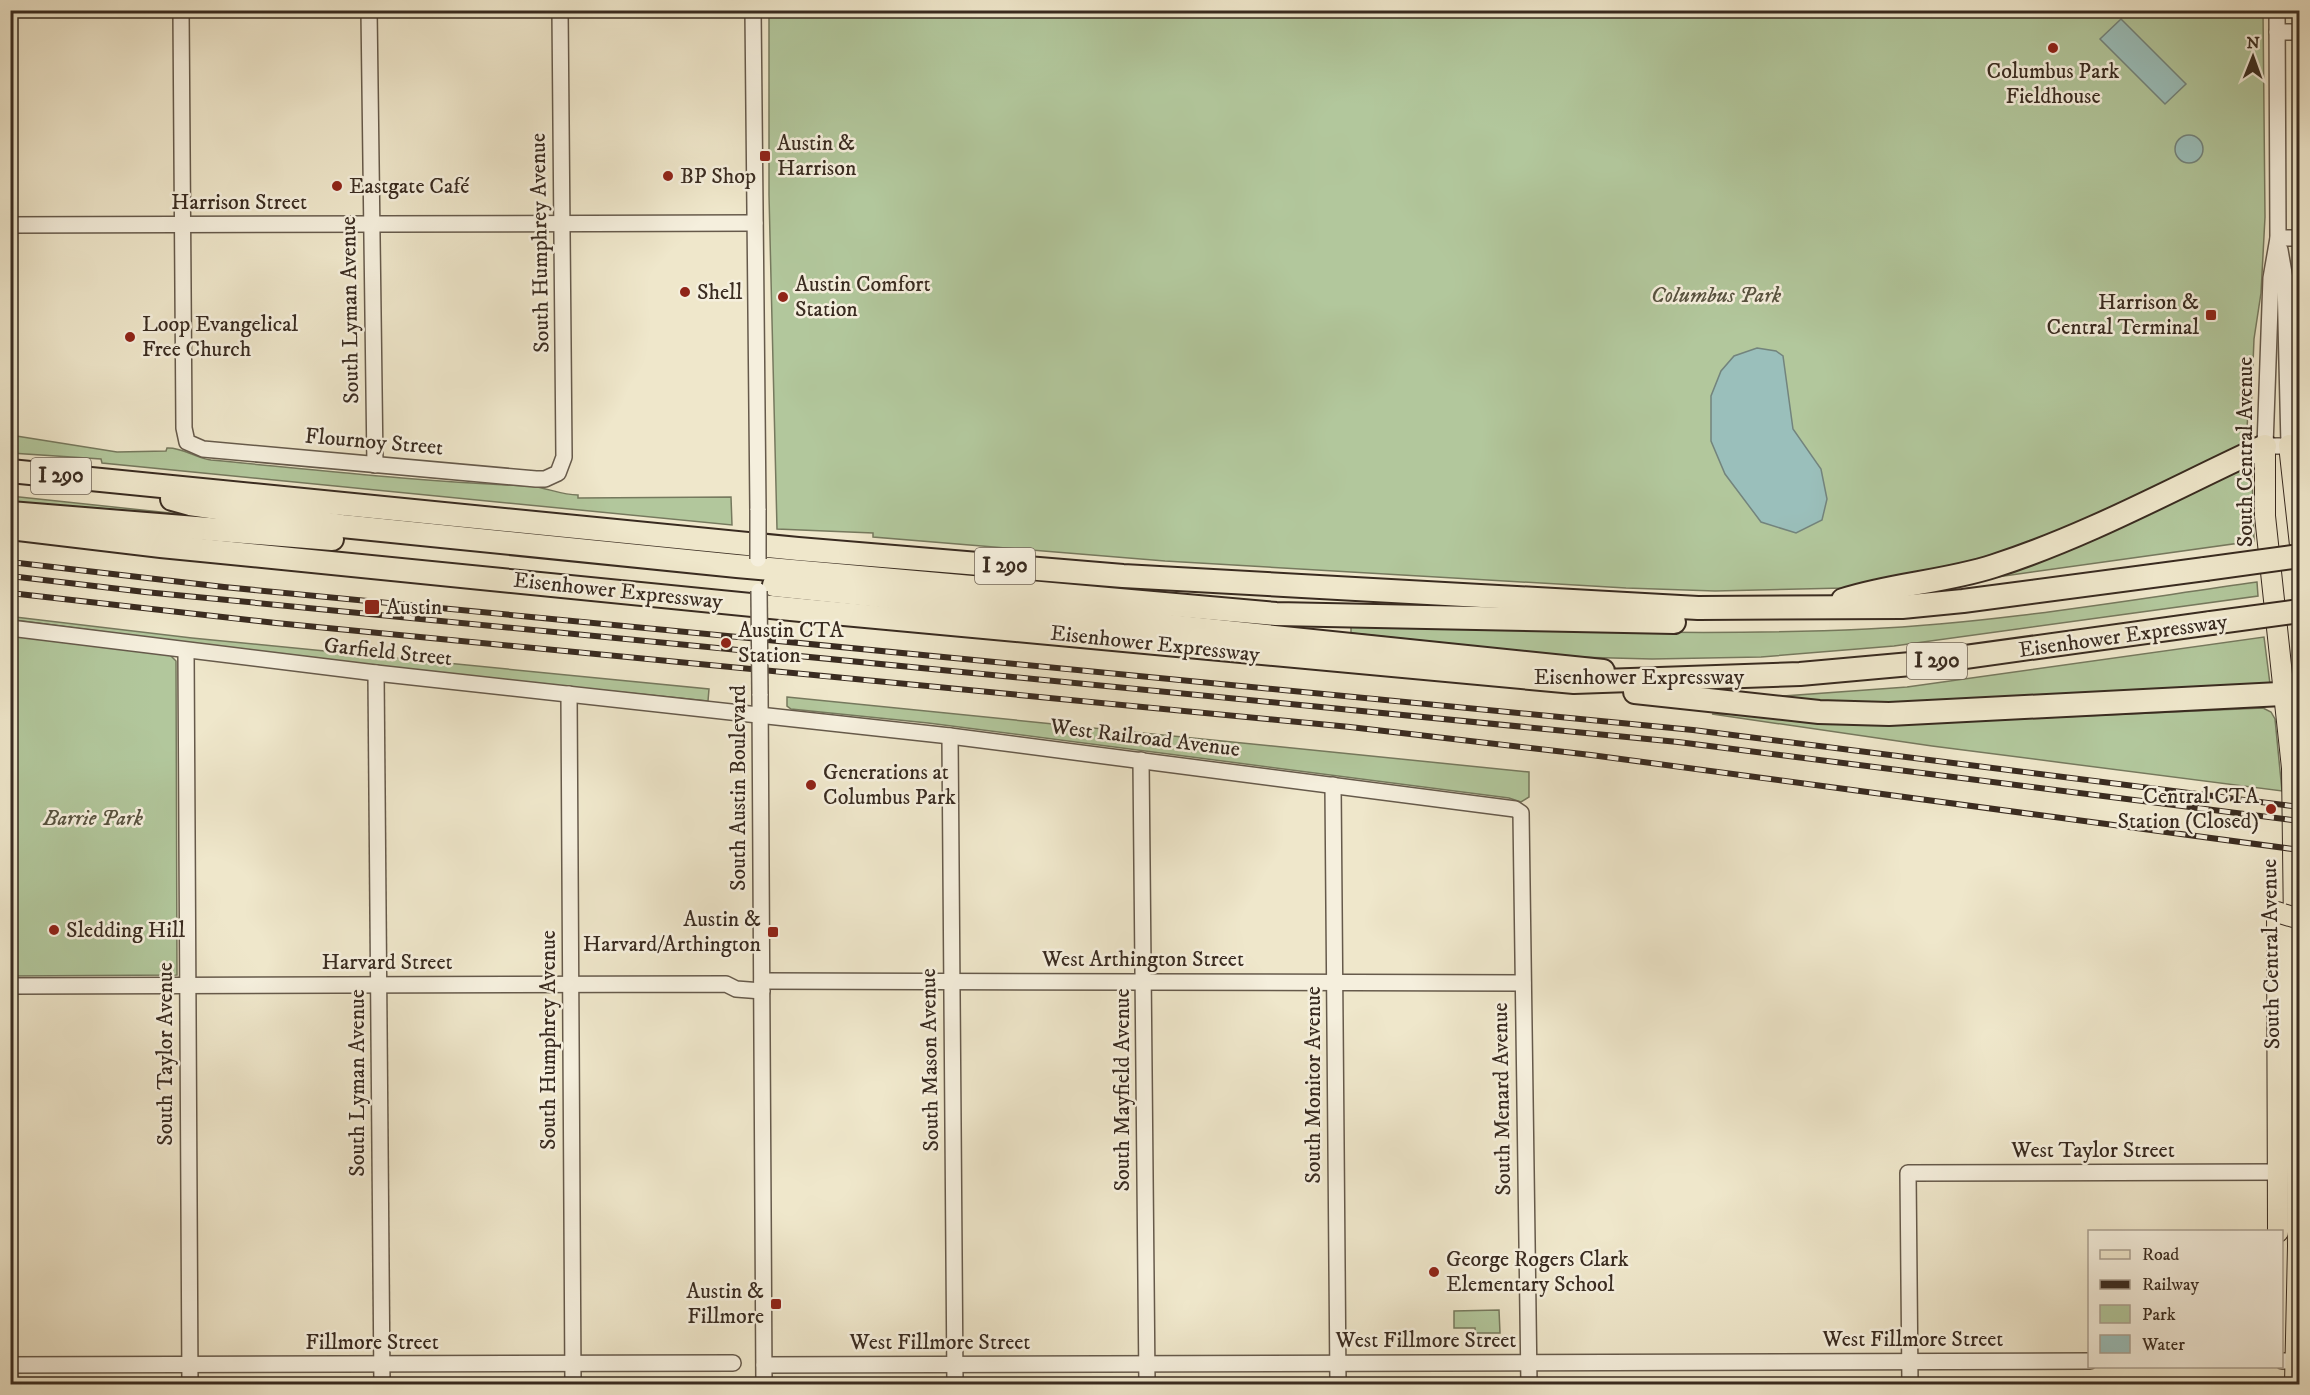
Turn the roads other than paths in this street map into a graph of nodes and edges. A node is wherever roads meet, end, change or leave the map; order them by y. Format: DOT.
graph roads {
  1 [pos="181,10"];
  2 [pos="369,10"];
  3 [pos="560,10"];
  4 [pos="753,10"];
  5 [pos="2277,10"];
  6 [pos="2277,32"];
  7 [pos="2300,32"];
  8 [pos="755,223"];
  9 [pos="371,224"];
  10 [pos="562,224"];
  11 [pos="10,225"];
  12 [pos="183,225"];
  13 [pos="2278,238"];
  14 [pos="2300,238"];
  15 [pos="2294,446"];
  16 [pos="2265,447"];
  17 [pos="375,465"];
  18 [pos="10,471"];
  19 [pos="558,473"];
  20 [pos="111,481"];
  21 [pos="10,513"];
  22 [pos="10,528"];
  23 [pos="2300,544"];
  24 [pos="2300,556"];
  25 [pos="759,575"];
  26 [pos="1902,607"];
  27 [pos="1820,608"];
  28 [pos="2300,611"];
  29 [pos="10,628"];
  30 [pos="186,651"];
  31 [pos="376,673"];
  32 [pos="1660,681"];
  33 [pos="1574,682"];
  34 [pos="569,694"];
  35 [pos="2292,695"];
  36 [pos="760,714"];
  37 [pos="950,736"];
  38 [pos="1142,760"];
  39 [pos="1333,785"];
  40 [pos="1521,813"];
  41 [pos="2291,916"];
  42 [pos="952,981"];
  43 [pos="1143,982"];
  44 [pos="1334,982"];
  45 [pos="1523,983"];
  46 [pos="378,984"];
  47 [pos="571,984"];
  48 [pos="187,985"];
  49 [pos="10,986"];
  50 [pos="762,986"];
  51 [pos="2278,1172"];
  52 [pos="2278,1230"];
  53 [pos="1910,1361"];
  54 [pos="2088,1361"];
  55 [pos="2290,1361"];
  56 [pos="1528,1362"];
  57 [pos="1147,1363"];
  58 [pos="1338,1363"];
  59 [pos="382,1364"];
  60 [pos="573,1364"];
  61 [pos="733,1364"];
  62 [pos="955,1364"];
  63 [pos="10,1365"];
  64 [pos="190,1365"];
  65 [pos="764,1365"];
  66 [pos="190,1384"];
  67 [pos="382,1384"];
  68 [pos="573,1384"];
  69 [pos="764,1384"];
  70 [pos="955,1384"];
  71 [pos="1147,1384"];
  72 [pos="1338,1384"];
  73 [pos="1529,1384"];
  74 [pos="1910,1384"];
  75 [pos="2284,1384"];
  76 [pos="2295,1384"];
  1 -- 12 [label="street"];
  2 -- 9 [label="street, South Lyman Avenue"];
  3 -- 10 [label="street, South Humphrey Avenue"];
  4 -- 8 [label="street, South Austin Boulevard"];
  5 -- 6 [label="street, South Central Avenue"];
  6 -- 7 [label="street"];
  6 -- 13 [label="street, South Central Avenue"];
  8 -- 10 [label="street, Harrison Street"];
  8 -- 25 [label="street, South Austin Boulevard, bridge"];
  9 -- 10 [label="street, Harrison Street"];
  9 -- 12 [label="street, Harrison Street"];
  9 -- 17 [label="street, South Lyman Avenue"];
  10 -- 19 [label="street, South Humphrey Avenue"];
  11 -- 12 [label="street, Harrison Street"];
  12 -- 17 [label="street, Flournoy Street"];
  13 -- 14 [label="street"];
  13 -- 15 [label="street, South Central Avenue"];
  13 -- 16 [label="street, South Central Avenue"];
  15 -- 16 [label="street"];
  15 -- 23 [label="main road, South Central Avenue"];
  16 -- 27 [label="highway"];
  16 -- 35 [label="main road, South Central Avenue"];
  17 -- 19 [label="street, Flournoy Street"];
  18 -- 20 [label="highway, I 290"];
  20 -- 25 [label="highway"];
  20 -- 27 [label="highway, I 290"];
  21 -- 25 [label="highway"];
  22 -- 33 [label="highway, Eisenhower Expressway / I 290"];
  24 -- 26 [label="highway, I 290, bridge"];
  25 -- 26 [label="highway"];
  25 -- 32 [label="highway"];
  25 -- 36 [label="street, South Austin Boulevard, bridge"];
  26 -- 27 [label="highway, I 290"];
  28 -- 32 [label="highway, Eisenhower Expressway / I 290, bridge"];
  29 -- 30 [label="street, Garfield Street"];
  30 -- 31 [label="street, Garfield Street"];
  30 -- 48 [label="street, South Taylor Avenue"];
  31 -- 34 [label="street, Garfield Street"];
  31 -- 46 [label="street, South Lyman Avenue"];
  32 -- 33 [label="highway, Eisenhower Expressway / I 290"];
  33 -- 35 [label="highway"];
  34 -- 36 [label="street, Garfield Street"];
  34 -- 47 [label="street, South Humphrey Avenue"];
  35 -- 55 [label="main road, South Central Avenue"];
  36 -- 37 [label="street, West Railroad Avenue"];
  36 -- 50 [label="street, South Austin Boulevard"];
  37 -- 38 [label="street, West Railroad Avenue"];
  37 -- 42 [label="street, South Mason Avenue"];
  38 -- 39 [label="street, West Railroad Avenue"];
  38 -- 43 [label="street, South Mayfield Avenue"];
  39 -- 40 [label="street, West Railroad Avenue"];
  39 -- 44 [label="street, South Monitor Avenue"];
  40 -- 45 [label="street, South Menard Avenue"];
  41 -- 51 [label="main road"];
  42 -- 43 [label="street, West Arthington Street"];
  42 -- 50 [label="street, West Arthington Street"];
  42 -- 62 [label="street, South Mason Avenue"];
  43 -- 44 [label="street, West Arthington Street"];
  43 -- 57 [label="street, South Mayfield Avenue"];
  44 -- 45 [label="street, West Arthington Street"];
  44 -- 58 [label="street, South Monitor Avenue"];
  45 -- 56 [label="street, South Menard Avenue"];
  46 -- 47 [label="street, Harvard Street"];
  46 -- 48 [label="street, Harvard Street"];
  46 -- 59 [label="street, South Lyman Avenue"];
  47 -- 50 [label="street, Harvard Street"];
  47 -- 60 [label="street, South Humphrey Avenue"];
  48 -- 49 [label="street, Harvard Street"];
  48 -- 64 [label="street, South Taylor Avenue"];
  50 -- 65 [label="street, South Austin Boulevard"];
  51 -- 52 [label="main road"];
  51 -- 53 [label="street, West Taylor Street"];
  53 -- 54 [label="street, West Fillmore Street"];
  53 -- 56 [label="street, West Fillmore Street"];
  53 -- 74 [label="street"];
  55 -- 75 [label="main road"];
  55 -- 76 [label="main road, South Central Avenue"];
  56 -- 58 [label="street, West Fillmore Street"];
  56 -- 73 [label="street, South Menard Avenue"];
  57 -- 58 [label="street, West Fillmore Street"];
  57 -- 62 [label="street, West Fillmore Street"];
  57 -- 71 [label="street, South Mayfield Avenue"];
  58 -- 72 [label="street, South Monitor Avenue"];
  59 -- 60 [label="street, Fillmore Street"];
  59 -- 64 [label="street, Fillmore Street"];
  59 -- 67 [label="street, South Lyman Avenue"];
  60 -- 61 [label="street, Fillmore Street"];
  60 -- 68 [label="street, South Humphrey Avenue"];
  62 -- 65 [label="street, West Fillmore Street"];
  62 -- 70 [label="street, South Mason Avenue"];
  63 -- 64 [label="street, Fillmore Street"];
  64 -- 66 [label="street, South Taylor Avenue"];
  65 -- 69 [label="street, South Austin Boulevard"];
}
